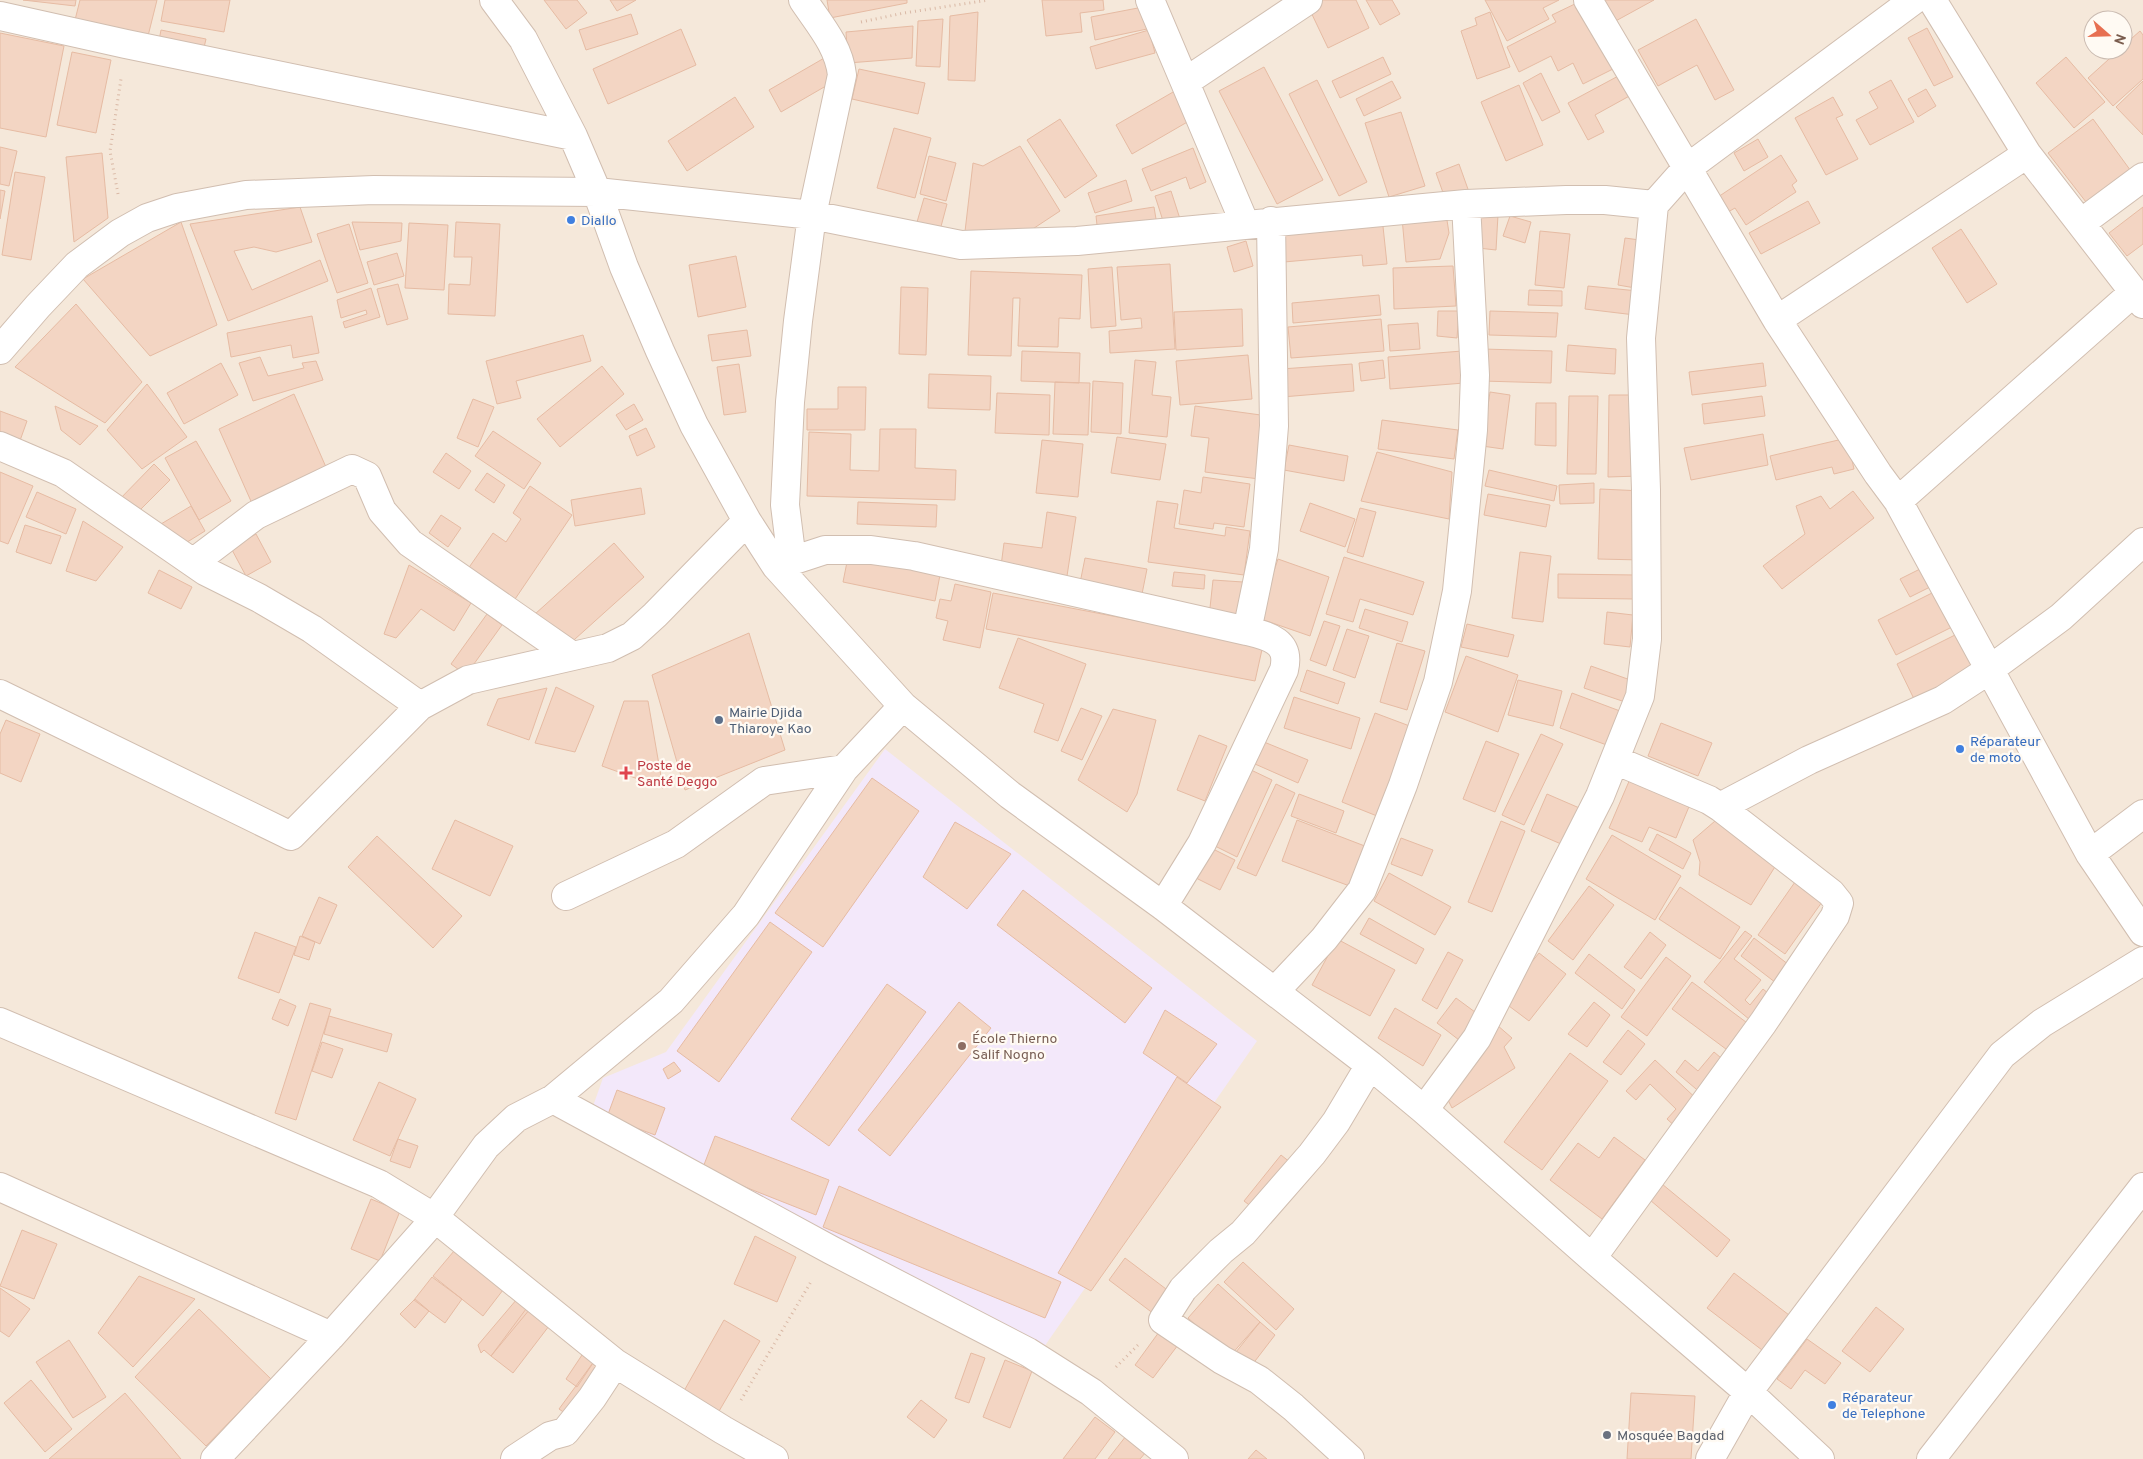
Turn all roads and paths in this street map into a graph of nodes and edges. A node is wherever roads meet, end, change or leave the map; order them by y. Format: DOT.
graph roads {
  1 [pos="494,0"];
  2 [pos="803,0"];
  3 [pos="989,0"];
  4 [pos="1150,0"];
  5 [pos="1308,0"];
  6 [pos="1588,0"];
  7 [pos="1914,0"];
  8 [pos="1932,0"];
  9 [pos="0,16"];
  10 [pos="824,30"];
  11 [pos="126,44"];
  12 [pos="1186,82"];
  13 [pos="573,136"];
  14 [pos="2027,154"];
  15 [pos="1686,168"];
  16 [pos="2143,177"];
  17 [pos="597,192"];
  18 [pos="1466,204"];
  19 [pos="1654,205"];
  20 [pos="812,215"];
  21 [pos="1258,223"];
  22 [pos="2081,223"];
  23 [pos="120,234"];
  24 [pos="2138,298"];
  25 [pos="1777,320"];
  26 [pos="0,350"];
  27 [pos="0,446"];
  28 [pos="1898,501"];
  29 [pos="747,520"];
  30 [pos="2143,542"];
  31 [pos="194,562"];
  32 [pos="784,564"];
  33 [pos="1247,630"];
  34 [pos="571,656"];
  35 [pos="1989,670"];
  36 [pos="0,694"];
  37 [pos="420,706"];
  38 [pos="903,706"];
  39 [pos="1615,760"];
  40 [pos="844,769"];
  41 [pos="1720,807"];
  42 [pos="2143,814"];
  43 [pos="2090,854"];
  44 [pos="566,896"];
  45 [pos="1164,906"];
  46 [pos="2143,932"];
  47 [pos="2143,961"];
  48 [pos="1275,991"];
  49 [pos="0,1022"];
  50 [pos="1370,1065"];
  51 [pos="553,1099"];
  52 [pos="1424,1110"];
  53 [pos="0,1187"];
  54 [pos="2143,1187"];
  55 [pos="434,1218"];
  56 [pos="830,1250"];
  57 [pos="1592,1258"];
  58 [pos="1163,1320"];
  59 [pos="331,1336"];
  60 [pos="615,1363"];
  61 [pos="1091,1392"];
  62 [pos="1748,1392"];
  63 [pos="723,1430"];
  64 [pos="215,1459"];
  65 [pos="515,1459"];
  66 [pos="774,1459"];
  67 [pos="1174,1459"];
  68 [pos="1350,1459"];
  69 [pos="1710,1459"];
  70 [pos="1820,1459"];
  71 [pos="1931,1459"];
  1 -- 13 [label="street"];
  2 -- 10 [label="street"];
  3 -- 10 [label="path"];
  4 -- 12 [label="street"];
  5 -- 12 [label="street"];
  6 -- 15 [label="street"];
  7 -- 15 [label="street"];
  8 -- 14 [label="street"];
  9 -- 11 [label="street"];
  10 -- 20 [label="street"];
  11 -- 13 [label="street"];
  11 -- 23 [label="path"];
  12 -- 21 [label="street"];
  13 -- 17 [label="street"];
  14 -- 22 [label="street"];
  14 -- 25 [label="street"];
  15 -- 19 [label="street"];
  15 -- 25 [label="street"];
  16 -- 22 [label="street"];
  17 -- 20 [label="street"];
  17 -- 23 [label="street"];
  17 -- 29 [label="street"];
  18 -- 19 [label="street"];
  18 -- 21 [label="street"];
  18 -- 48 [label="street"];
  19 -- 39 [label="street"];
  20 -- 21 [label="street"];
  20 -- 32 [label="street"];
  21 -- 33 [label="street"];
  22 -- 24 [label="street"];
  23 -- 26 [label="street"];
  24 -- 28 [label="street"];
  25 -- 28 [label="street"];
  27 -- 31 [label="street"];
  28 -- 35 [label="street"];
  29 -- 32 [label="street"];
  29 -- 34 [label="street"];
  30 -- 35 [label="street"];
  31 -- 34 [label="street"];
  31 -- 37 [label="street"];
  32 -- 33 [label="street"];
  32 -- 38 [label="street"];
  33 -- 45 [label="street"];
  34 -- 37 [label="street"];
  35 -- 41 [label="street"];
  35 -- 43 [label="street"];
  36 -- 37 [label="street"];
  38 -- 40 [label="street"];
  38 -- 45 [label="street"];
  39 -- 41 [label="street"];
  39 -- 52 [label="street"];
  40 -- 44 [label="street"];
  40 -- 51 [label="street"];
  41 -- 57 [label="street"];
  42 -- 43 [label="street"];
  43 -- 46 [label="street"];
  45 -- 48 [label="street"];
  47 -- 62 [label="street"];
  48 -- 50 [label="street"];
  49 -- 55 [label="street"];
  50 -- 52 [label="street"];
  50 -- 58 [label="street"];
  51 -- 55 [label="street"];
  51 -- 56 [label="street"];
  52 -- 57 [label="street"];
  53 -- 59 [label="street"];
  54 -- 71 [label="street"];
  55 -- 59 [label="street"];
  55 -- 60 [label="street"];
  56 -- 61 [label="street"];
  56 -- 63 [label="path"];
  57 -- 62 [label="street"];
  58 -- 61 [label="path"];
  58 -- 68 [label="street"];
  59 -- 64 [label="street"];
  60 -- 63 [label="street"];
  60 -- 65 [label="street"];
  61 -- 67 [label="street"];
  62 -- 69 [label="street"];
  62 -- 70 [label="street"];
  63 -- 66 [label="street"];
}
